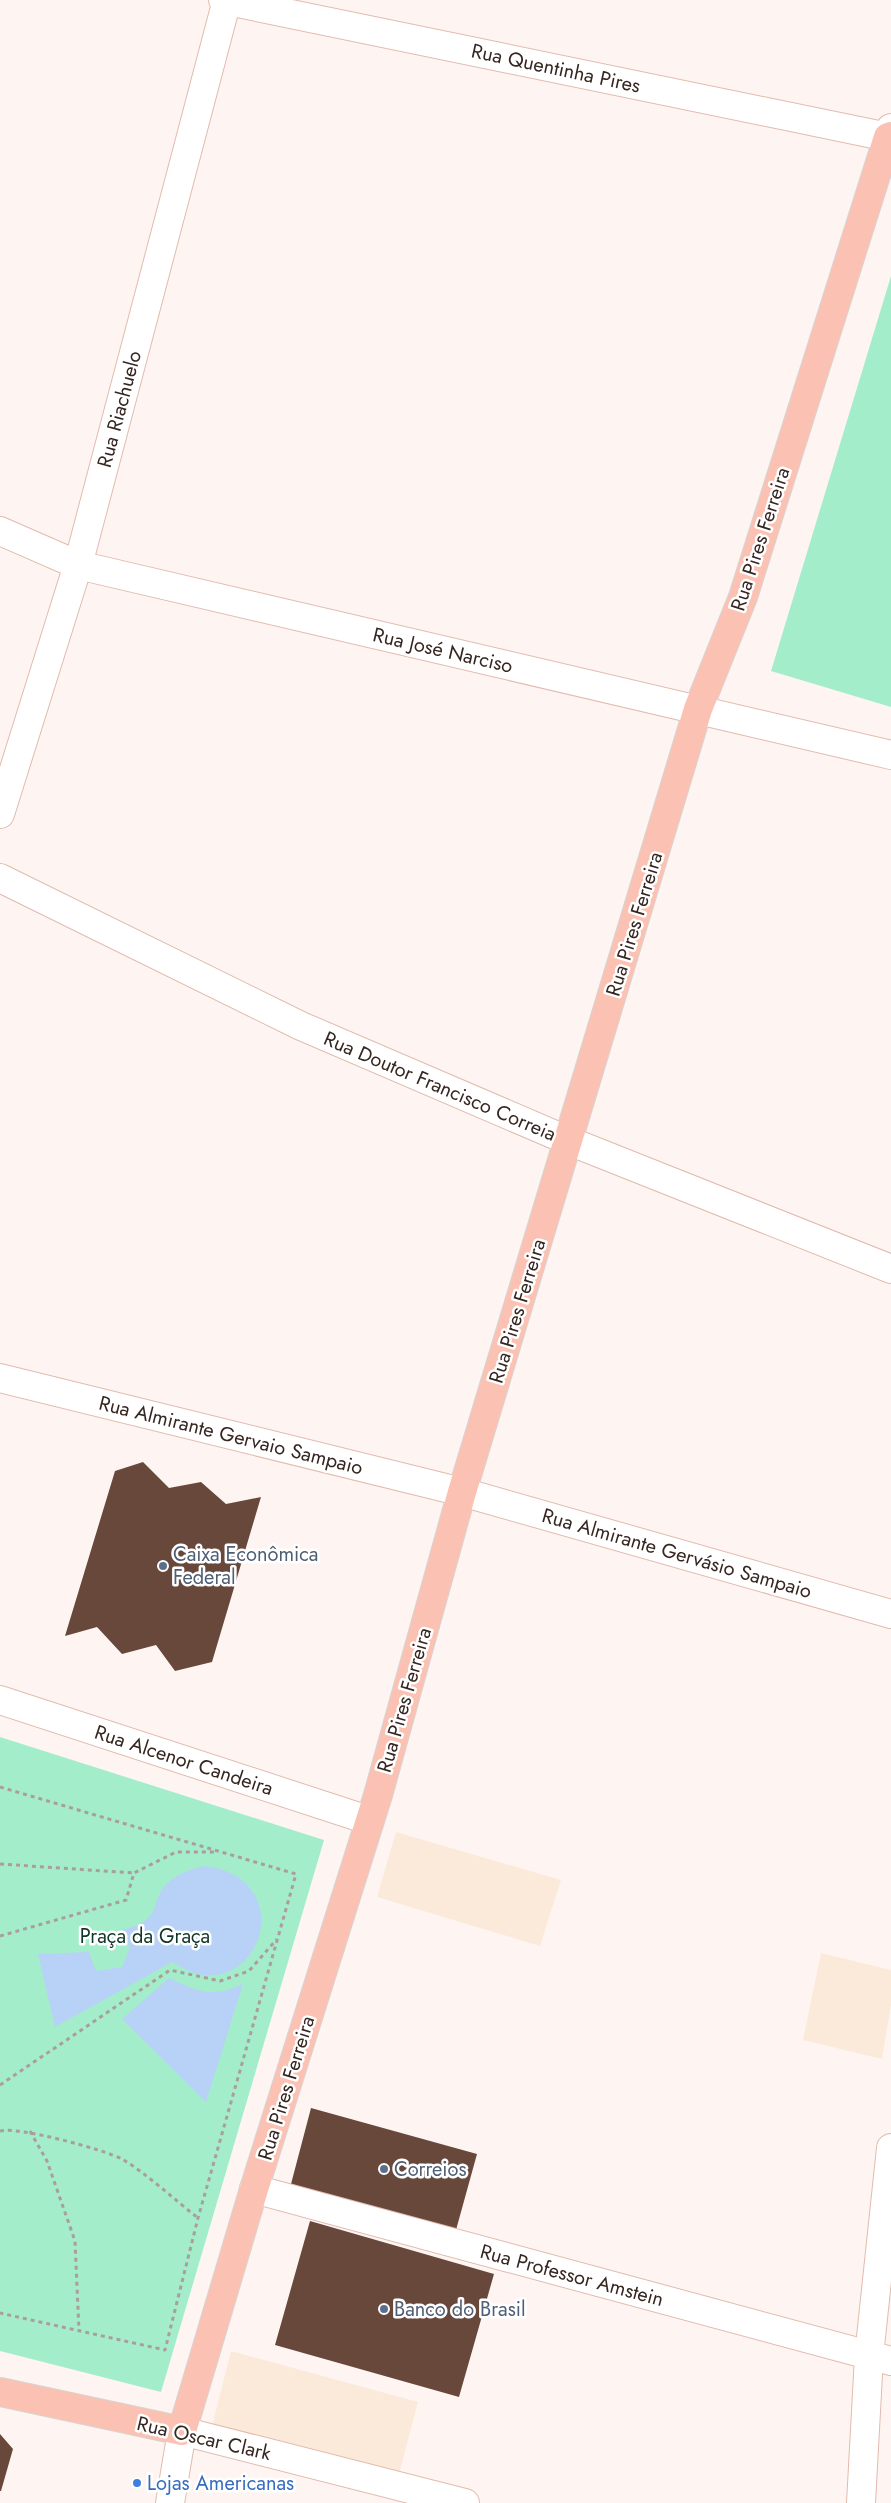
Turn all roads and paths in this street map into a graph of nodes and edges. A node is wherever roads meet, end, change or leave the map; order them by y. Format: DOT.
graph roads {
  1 [pos="226,0"];
  2 [pos="890,134"];
  3 [pos="0,531"];
  4 [pos="78,565"];
  5 [pos="698,709"];
  6 [pos="891,755"];
  7 [pos="0,814"];
  8 [pos="0,878"];
  9 [pos="569,1141"];
  10 [pos="891,1269"];
  11 [pos="0,1378"];
  12 [pos="462,1492"];
  13 [pos="891,1614"];
  14 [pos="0,1700"];
  15 [pos="0,1787"];
  16 [pos="368,1820"];
  17 [pos="222,1852"];
  18 [pos="0,1864"];
  19 [pos="134,1873"];
  20 [pos="0,1936"];
  21 [pos="278,1938"];
  22 [pos="0,2085"];
  23 [pos="0,2131"];
  24 [pos="30,2131"];
  25 [pos="891,2148"];
  26 [pos="254,2189"];
  27 [pos="198,2218"];
  28 [pos="0,2312"];
  29 [pos="79,2330"];
  30 [pos="880,2358"];
  31 [pos="0,2392"];
  32 [pos="182,2431"];
  33 [pos="170,2503"];
  34 [pos="465,2503"];
  35 [pos="861,2503"];
  1 -- 2 [label="street, Rua Quentinha Pires"];
  1 -- 4 [label="street, Rua Riachuelo"];
  2 -- 5 [label="main road, Rua Pires Ferreira"];
  3 -- 4 [label="street, Rua José Narciso"];
  4 -- 5 [label="street, Rua José Narciso"];
  4 -- 7 [label="street, Rua Riachuelo"];
  5 -- 6 [label="street, Rua José Narciso"];
  5 -- 9 [label="main road, Rua Pires Ferreira"];
  8 -- 9 [label="street, Rua Doutor Francisco Correia"];
  9 -- 10 [label="street, Rua Doutor Francisco Correia"];
  9 -- 12 [label="main road, Rua Pires Ferreira"];
  11 -- 12 [label="street, Rua Almirante Gervaio Sampaio"];
  12 -- 13 [label="street, Rua Almirante Gervásio Sampaio"];
  12 -- 16 [label="main road, Rua Pires Ferreira"];
  14 -- 16 [label="street, Rua Alcenor Candeira"];
  15 -- 17 [label="path"];
  16 -- 26 [label="main road, Rua Pires Ferreira"];
  17 -- 19 [label="path"];
  17 -- 21 [label="path"];
  18 -- 19 [label="path"];
  19 -- 20 [label="path"];
  21 -- 22 [label="path"];
  21 -- 27 [label="path"];
  23 -- 24 [label="path"];
  24 -- 27 [label="path"];
  24 -- 29 [label="path"];
  25 -- 30 [label="street"];
  26 -- 30 [label="street, Rua Professor Amstein"];
  26 -- 32 [label="main road, Rua Pires Ferreira"];
  27 -- 29 [label="path"];
  28 -- 29 [label="path"];
  30 -- 35 [label="street"];
  31 -- 32 [label="main road, Rua Oscar Clark"];
  32 -- 33 [label="street, Rua Pires Ferreira"];
  32 -- 34 [label="street, Rua Oscar Clark"];
}
